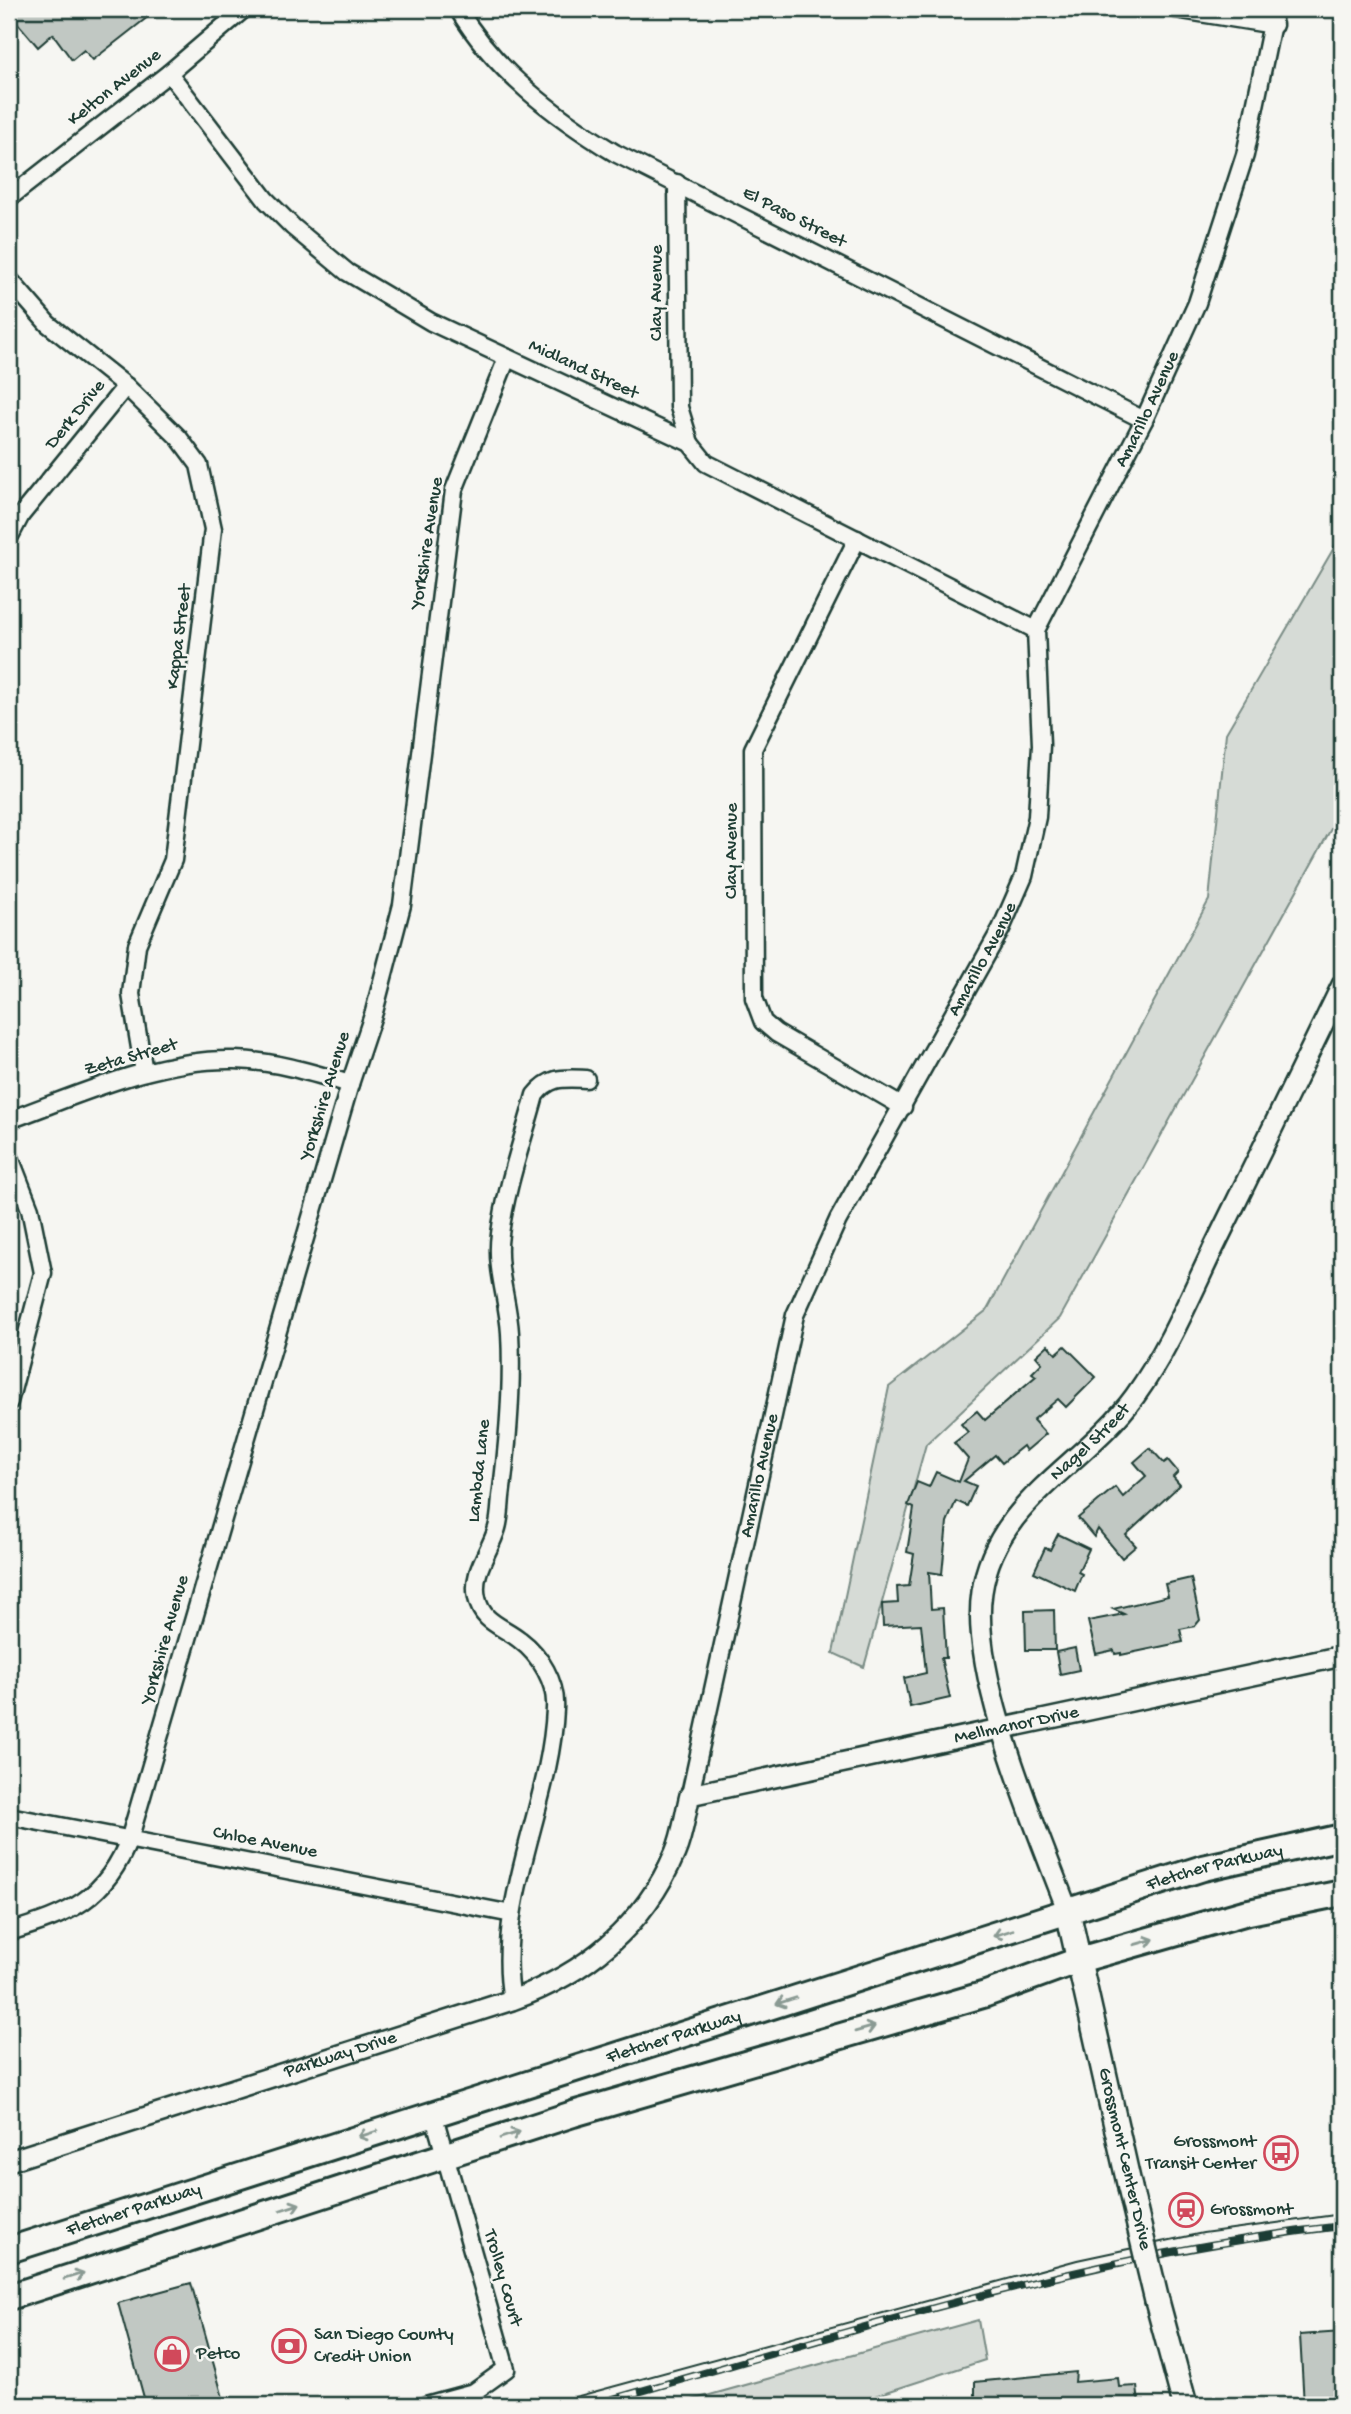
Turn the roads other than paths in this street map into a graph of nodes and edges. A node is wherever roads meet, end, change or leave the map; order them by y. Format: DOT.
graph roads {
  1 [pos="244,9"];
  2 [pos="458,9"];
  3 [pos="1175,9"];
  4 [pos="1275,17"];
  5 [pos="169,73"];
  6 [pos="677,183"];
  7 [pos="9,198"];
  8 [pos="9,279"];
  9 [pos="507,358"];
  10 [pos="127,386"];
  11 [pos="1144,420"];
  12 [pos="690,443"];
  13 [pos="9,538"];
  14 [pos="858,539"];
  15 [pos="1037,630"];
  16 [pos="1342,985"];
  17 [pos="144,1072"];
  18 [pos="586,1079"];
  19 [pos="350,1084"];
  20 [pos="903,1107"];
  21 [pos="9,1120"];
  22 [pos="9,1155"];
  23 [pos="9,1402"];
  24 [pos="1342,1656"];
  25 [pos="1001,1728"];
  26 [pos="690,1795"];
  27 [pos="9,1816"];
  28 [pos="130,1837"];
  29 [pos="1342,1837"];
  30 [pos="1342,1893"];
  31 [pos="647,1902"];
  32 [pos="1068,1912"];
  33 [pos="512,1914"];
  34 [pos="9,1932"];
  35 [pos="1079,1961"];
  36 [pos="512,2000"];
  37 [pos="433,2113"];
  38 [pos="445,2156"];
  39 [pos="9,2161"];
  40 [pos="9,2250"];
  41 [pos="9,2297"];
  42 [pos="426,2405"];
  43 [pos="1185,2405"];
  1 -- 5 [label="street, Kelton Avenue"];
  2 -- 6 [label="street, El Paso Street"];
  3 -- 4 [label="street"];
  4 -- 11 [label="street, Amarillo Avenue"];
  5 -- 7 [label="street, Kelton Avenue"];
  5 -- 9 [label="street, Midland Street"];
  6 -- 11 [label="street, El Paso Street"];
  6 -- 12 [label="street, Clay Avenue"];
  8 -- 10 [label="street, Kappa Street"];
  9 -- 12 [label="street, Midland Street"];
  9 -- 19 [label="street, Yorkshire Avenue"];
  10 -- 13 [label="street, Derk Drive"];
  10 -- 17 [label="street, Kappa Street"];
  11 -- 15 [label="street, Amarillo Avenue"];
  12 -- 14 [label="street, Midland Street"];
  14 -- 15 [label="street, Midland Street"];
  14 -- 20 [label="street, Clay Avenue"];
  15 -- 20 [label="street, Amarillo Avenue"];
  16 -- 25 [label="street, Nagel Street"];
  17 -- 19 [label="street, Zeta Street"];
  17 -- 21 [label="street, Zeta Street"];
  18 -- 33 [label="street, Lambda Lane"];
  19 -- 28 [label="street, Yorkshire Avenue"];
  20 -- 26 [label="street, Amarillo Avenue"];
  22 -- 23 [label="street"];
  24 -- 25 [label="street, Mellmanor Drive"];
  25 -- 26 [label="street, Mellmanor Drive"];
  25 -- 32 [label="street, Nagel Street"];
  26 -- 31 [label="street, Amarillo Avenue"];
  27 -- 28 [label="street, Chloe Avenue"];
  28 -- 33 [label="street, Chloe Avenue"];
  28 -- 34 [label="street, Yorkshire Avenue"];
  29 -- 32 [label="main road, Fletcher Parkway"];
  35 -- 30 [label="main road, one-way"];
  31 -- 36 [label="street, Parkway Drive"];
  32 -- 35 [label="main road, Grossmont Center Drive"];
  32 -- 37 [label="main road, Fletcher Parkway, one-way"];
  33 -- 36 [label="street, Lambda Lane"];
  38 -- 35 [label="main road, one-way"];
  35 -- 43 [label="main road, Grossmont Center Drive, bridge"];
  36 -- 39 [label="street, Parkway Drive"];
  37 -- 38 [label="street, Trolley Court"];
  37 -- 40 [label="main road, Fletcher Parkway, one-way"];
  41 -- 38 [label="main road, one-way"];
  38 -- 42 [label="street, Trolley Court"];
}
